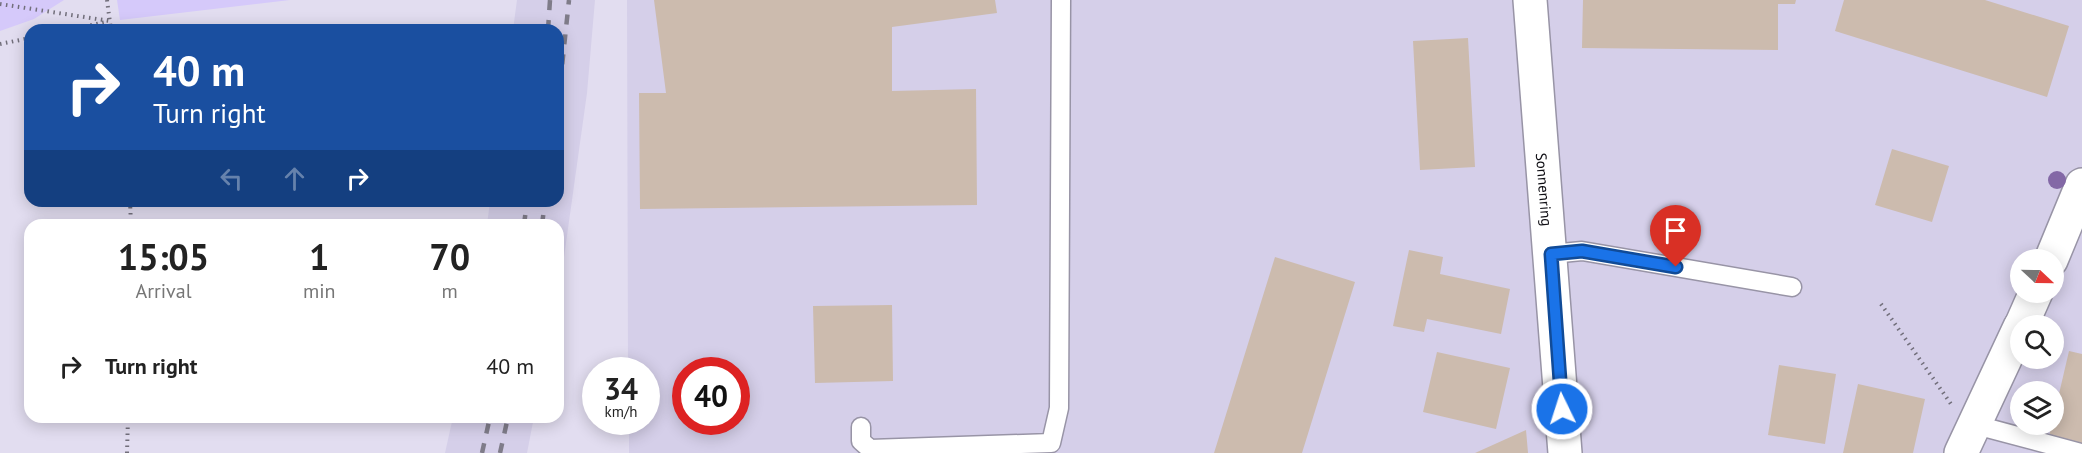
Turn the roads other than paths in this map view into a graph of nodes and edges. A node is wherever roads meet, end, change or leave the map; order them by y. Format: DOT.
graph roads {
  1 [pos="1061,0"];
  2 [pos="1530,0"];
  3 [pos="2082,185"];
  4 [pos="2056,249"];
  5 [pos="1551,254"];
  6 [pos="1792,286"];
  7 [pos="2010,350"];
  8 [pos="861,427"];
  9 [pos="1969,438"];
  10 [pos="1565,453"];
  11 [pos="2081,453"];
  1 -- 8 [label="lane"];
  2 -- 5 [label="street, Sonnenring"];
  3 -- 4 [label="street"];
  5 -- 6 [label="lane"];
  5 -- 10 [label="street, Sonnenring"];
  7 -- 9 [label="street"];
  9 -- 11 [label="lane"];
}
